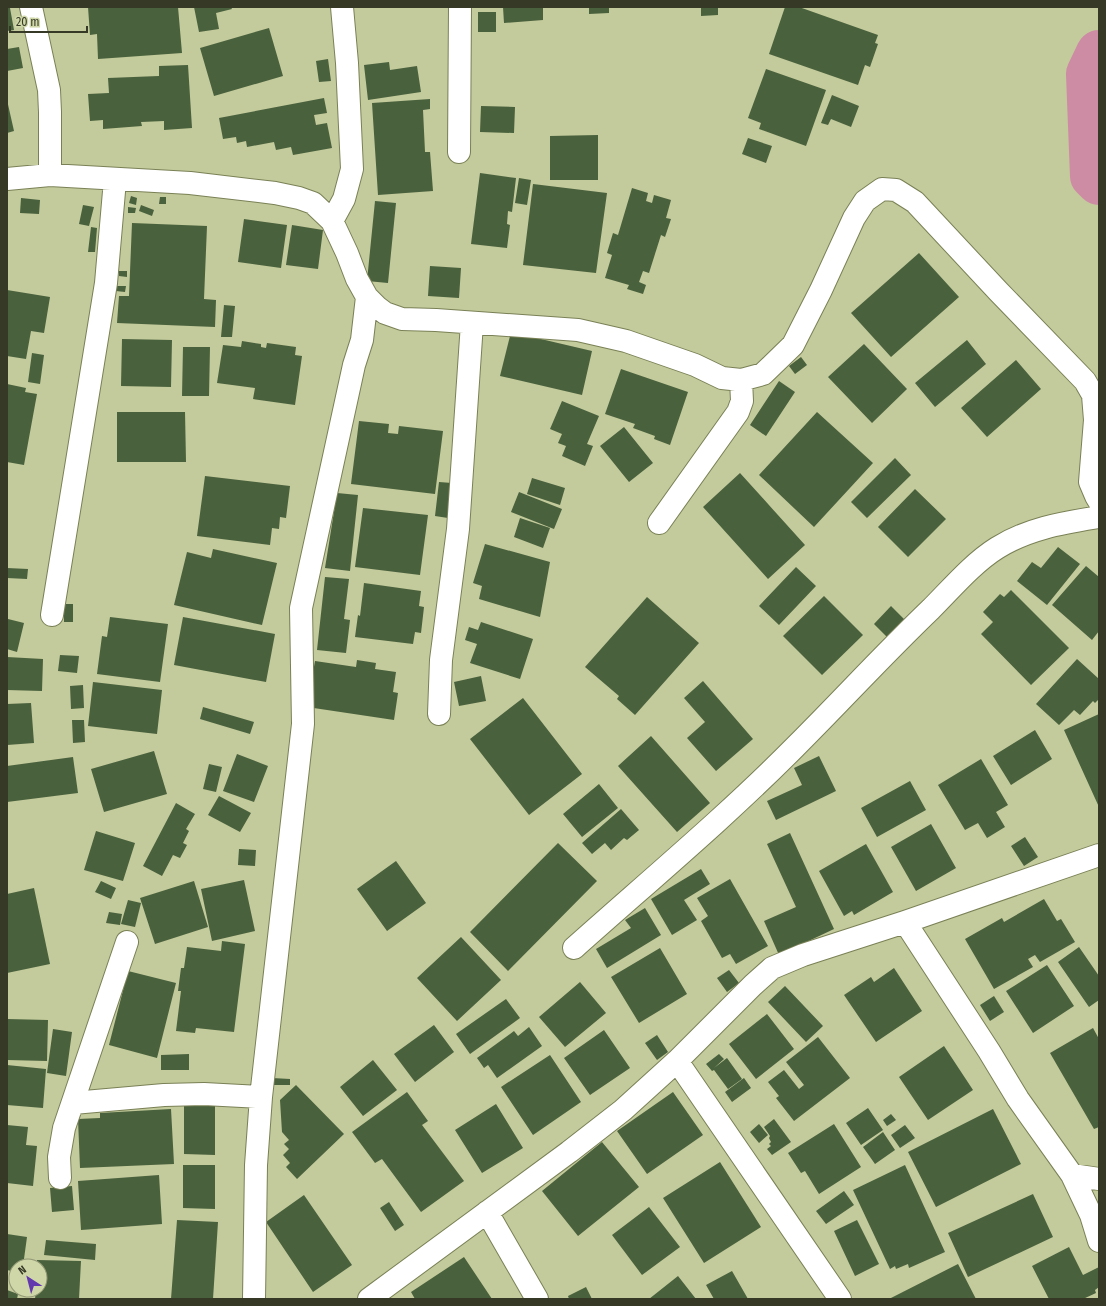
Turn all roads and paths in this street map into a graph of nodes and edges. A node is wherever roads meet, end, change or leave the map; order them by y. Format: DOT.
graph roads {
  1 [pos="31,7"];
  2 [pos="342,7"];
  3 [pos="460,7"];
  4 [pos="459,152"];
  5 [pos="50,175"];
  6 [pos="7,179"];
  7 [pos="115,180"];
  8 [pos="332,221"];
  9 [pos="367,297"];
  10 [pos="472,323"];
  11 [pos="741,380"];
  12 [pos="1099,501"];
  13 [pos="1099,516"];
  14 [pos="659,522"];
  15 [pos="52,615"];
  16 [pos="439,714"];
  17 [pos="1099,854"];
  18 [pos="905,922"];
  19 [pos="127,942"];
  20 [pos="574,948"];
  21 [pos="677,1061"];
  22 [pos="261,1097"];
  23 [pos="73,1103"];
  24 [pos="1072,1175"];
  25 [pos="60,1178"];
  26 [pos="1099,1179"];
  27 [pos="487,1212"];
  28 [pos="1099,1241"];
  29 [pos="254,1299"];
  30 [pos="369,1299"];
  31 [pos="537,1299"];
  32 [pos="840,1299"];
  1 -- 5 [label="street"];
  2 -- 8 [label="street"];
  3 -- 4 [label="street"];
  5 -- 6 [label="street"];
  5 -- 7 [label="street"];
  7 -- 8 [label="street"];
  7 -- 15 [label="street"];
  8 -- 9 [label="street"];
  9 -- 10 [label="street"];
  9 -- 22 [label="street"];
  10 -- 11 [label="street"];
  10 -- 16 [label="street"];
  11 -- 12 [label="street"];
  11 -- 14 [label="street"];
  13 -- 20 [label="street"];
  17 -- 18 [label="street"];
  18 -- 21 [label="street"];
  18 -- 24 [label="street"];
  19 -- 23 [label="street"];
  21 -- 27 [label="street"];
  21 -- 32 [label="street"];
  22 -- 23 [label="street"];
  22 -- 29 [label="street"];
  23 -- 25 [label="street"];
  24 -- 26 [label="street"];
  24 -- 28 [label="street"];
  27 -- 30 [label="street"];
  27 -- 31 [label="street"];
}
